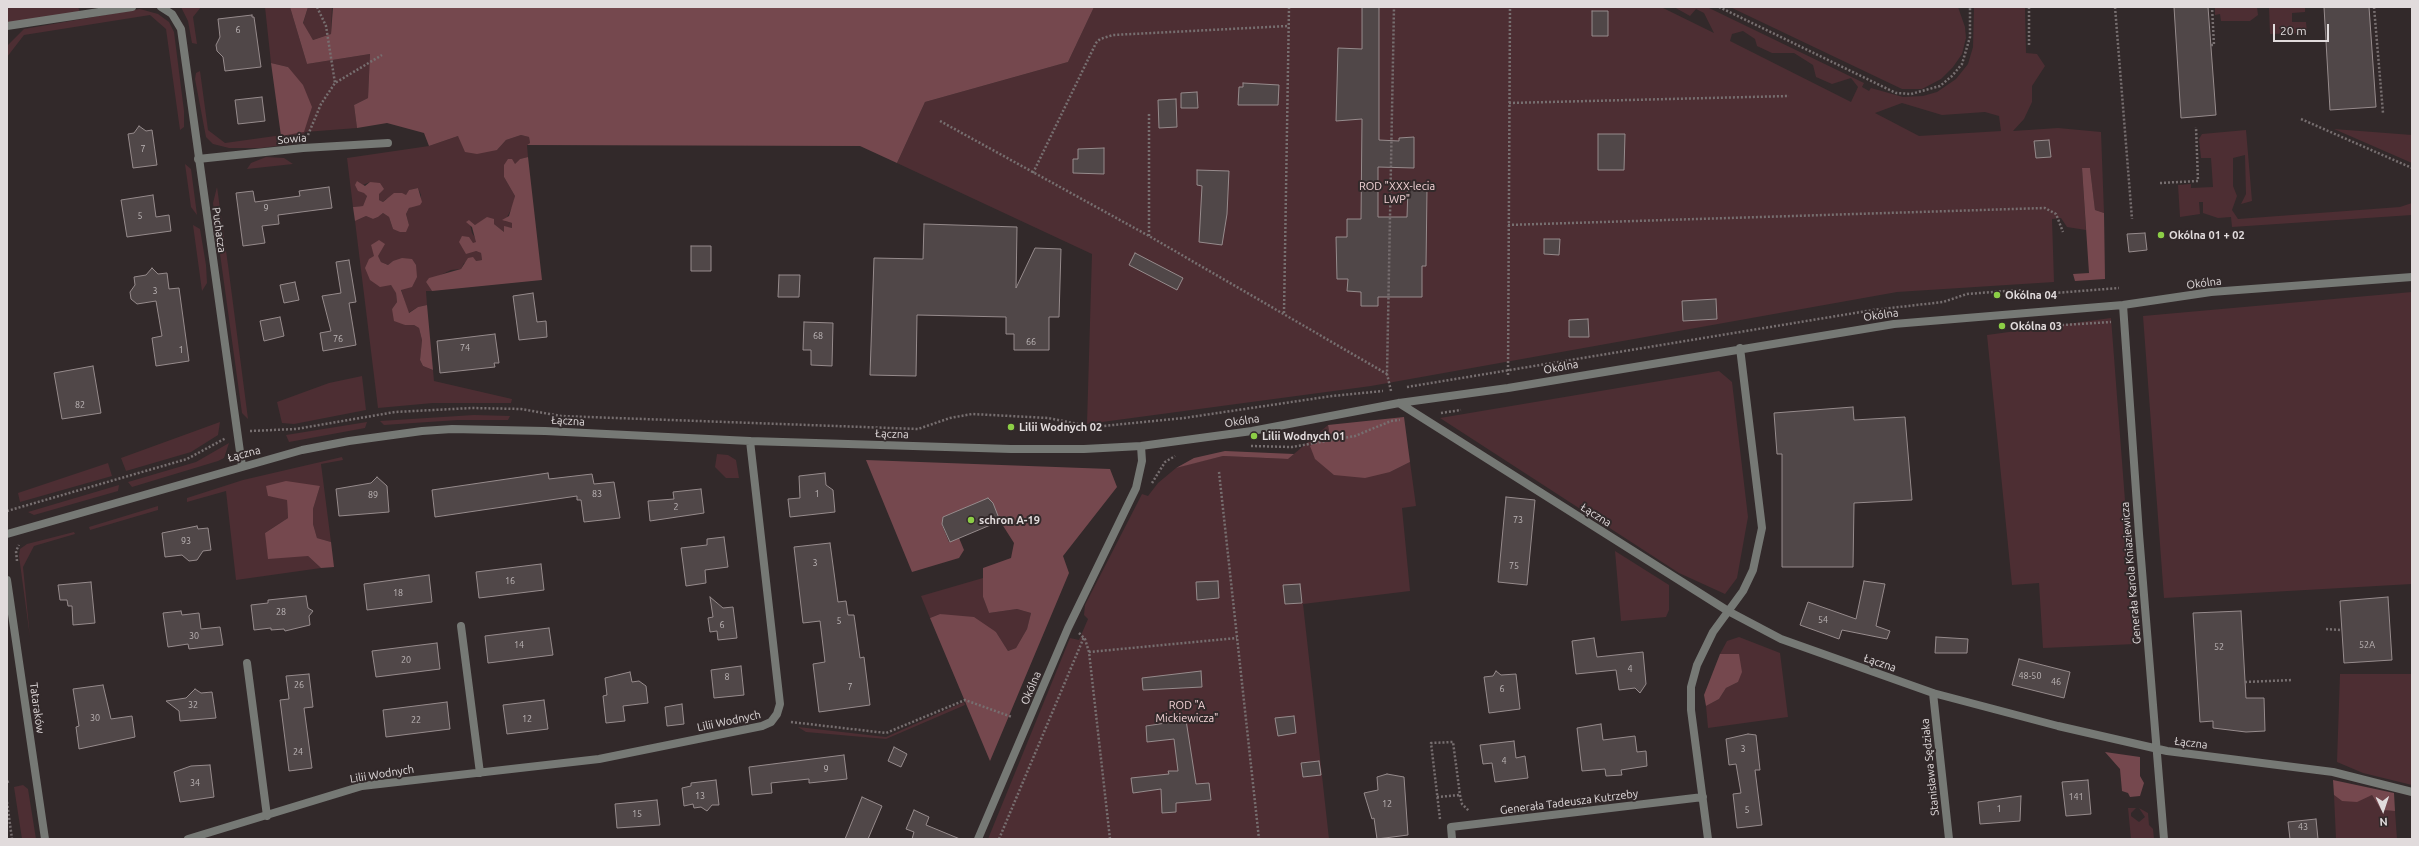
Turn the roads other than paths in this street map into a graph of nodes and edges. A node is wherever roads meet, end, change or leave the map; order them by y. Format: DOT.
graph roads {
  1 [pos="132,7"];
  2 [pos="160,7"];
  3 [pos="7,26"];
  4 [pos="388,143"];
  5 [pos="198,159"];
  6 [pos="2412,277"];
  7 [pos="2123,305"];
  8 [pos="1740,348"];
  9 [pos="1399,403"];
  10 [pos="750,441"];
  11 [pos="1141,446"];
  12 [pos="242,466"];
  13 [pos="7,534"];
  14 [pos="7,580"];
  15 [pos="1728,611"];
  16 [pos="461,626"];
  17 [pos="247,662"];
  18 [pos="1933,693"];
  19 [pos="2156,748"];
  20 [pos="480,773"];
  21 [pos="2412,792"];
  22 [pos="1702,797"];
  23 [pos="267,816"];
  24 [pos="45,839"];
  25 [pos="188,839"];
  26 [pos="978,839"];
  27 [pos="1452,839"];
  28 [pos="1708,839"];
  29 [pos="1949,839"];
  30 [pos="2164,839"];
  1 -- 3 [label="street"];
  2 -- 5 [label="street, Puchacza"];
  4 -- 5 [label="street, Sowia"];
  5 -- 12 [label="street, Puchacza"];
  6 -- 7 [label="street, Okólna"];
  7 -- 8 [label="street, Okólna"];
  7 -- 19 [label="street, Generała Karola Kniaziewicza"];
  8 -- 9 [label="street, Okólna"];
  8 -- 15 [label="street"];
  9 -- 11 [label="street, Okólna"];
  9 -- 15 [label="street, Łączna"];
  10 -- 11 [label="street, Łączna"];
  10 -- 12 [label="street, Łączna"];
  10 -- 20 [label="street, Lilii Wodnych"];
  11 -- 26 [label="street, Okólna"];
  12 -- 13 [label="street, Łączna"];
  14 -- 24 [label="street, Tataraków"];
  15 -- 18 [label="street, Łączna"];
  15 -- 22 [label="street"];
  16 -- 20 [label="street"];
  17 -- 23 [label="street"];
  18 -- 19 [label="street, Łączna"];
  18 -- 29 [label="street, Stanisława Sędziaka"];
  19 -- 21 [label="street, Łączna"];
  19 -- 30 [label="street, Generała Karola Kniaziewicza"];
  20 -- 23 [label="street, Lilii Wodnych"];
  22 -- 27 [label="street, Generała Tadeusza Kutrzeby"];
  22 -- 28 [label="street"];
  23 -- 25 [label="street, Lilii Wodnych"];
}
